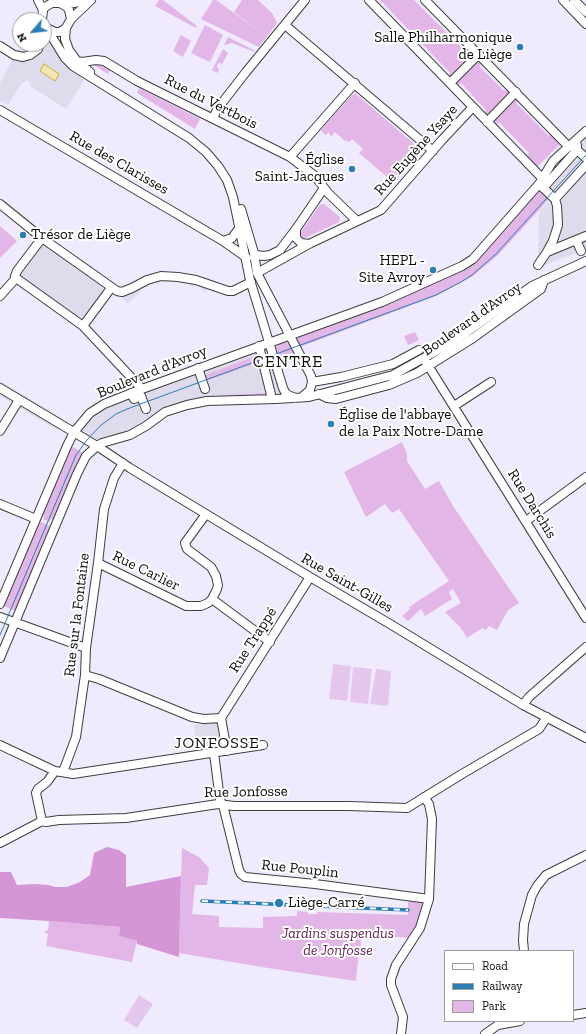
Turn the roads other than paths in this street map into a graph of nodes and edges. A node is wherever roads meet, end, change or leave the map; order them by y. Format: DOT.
graph roads {
  1 [pos="38,0"];
  2 [pos="82,0"];
  3 [pos="91,0"];
  4 [pos="305,0"];
  5 [pos="369,0"];
  6 [pos="425,0"];
  7 [pos="562,0"];
  8 [pos="574,0"];
  9 [pos="58,2"];
  10 [pos="43,10"];
  11 [pos="586,12"];
  12 [pos="71,19"];
  13 [pos="586,24"];
  14 [pos="285,25"];
  15 [pos="66,28"];
  16 [pos="52,30"];
  17 [pos="52,38"];
  18 [pos="0,46"];
  19 [pos="34,52"];
  20 [pos="479,54"];
  21 [pos="77,61"];
  22 [pos="355,83"];
  23 [pos="450,83"];
  24 [pos="516,92"];
  25 [pos="473,107"];
  26 [pos="0,110"];
  27 [pos="213,118"];
  28 [pos="487,122"];
  29 [pos="586,131"];
  30 [pos="571,149"];
  31 [pos="433,151"];
  32 [pos="290,157"];
  33 [pos="586,158"];
  34 [pos="586,166"];
  35 [pos="555,175"];
  36 [pos="543,181"];
  37 [pos="324,188"];
  38 [pos="555,199"];
  39 [pos="0,204"];
  40 [pos="357,221"];
  41 [pos="240,227"];
  42 [pos="296,229"];
  43 [pos="586,236"];
  44 [pos="42,238"];
  45 [pos="576,240"];
  46 [pos="223,241"];
  47 [pos="309,244"];
  48 [pos="581,251"];
  49 [pos="547,252"];
  50 [pos="254,253"];
  51 [pos="244,256"];
  52 [pos="586,261"];
  53 [pos="538,265"];
  54 [pos="258,273"];
  55 [pos="16,278"];
  56 [pos="544,280"];
  57 [pos="251,282"];
  58 [pos="111,288"];
  59 [pos="0,296"];
  60 [pos="82,326"];
  61 [pos="289,335"];
  62 [pos="270,342"];
  63 [pos="259,346"];
  64 [pos="419,350"];
  65 [pos="424,359"];
  66 [pos="275,361"];
  67 [pos="263,365"];
  68 [pos="428,367"];
  69 [pos="198,368"];
  70 [pos="312,382"];
  71 [pos="491,382"];
  72 [pos="0,388"];
  73 [pos="142,389"];
  74 [pos="205,389"];
  75 [pos="131,393"];
  76 [pos="319,394"];
  77 [pos="299,398"];
  78 [pos="272,399"];
  79 [pos="20,400"];
  80 [pos="171,400"];
  81 [pos="454,406"];
  82 [pos="146,409"];
  83 [pos="175,409"];
  84 [pos="0,431"];
  85 [pos="74,432"];
  86 [pos="97,446"];
  87 [pos="123,463"];
  88 [pos="586,477"];
  89 [pos="0,504"];
  90 [pos="206,514"];
  91 [pos="36,519"];
  92 [pos="526,521"];
  93 [pos="98,563"];
  94 [pos="310,577"];
  95 [pos="212,599"];
  96 [pos="0,604"];
  97 [pos="0,617"];
  98 [pos="586,618"];
  99 [pos="15,623"];
  100 [pos="270,642"];
  101 [pos="586,647"];
  102 [pos="86,648"];
  103 [pos="0,658"];
  104 [pos="85,675"];
  105 [pos="524,704"];
  106 [pos="547,717"];
  107 [pos="220,718"];
  108 [pos="586,738"];
  109 [pos="0,745"];
  110 [pos="264,745"];
  111 [pos="227,751"];
  112 [pos="214,753"];
  113 [pos="59,772"];
  114 [pos="424,797"];
  115 [pos="223,805"];
  116 [pos="42,821"];
  117 [pos="0,843"];
  118 [pos="586,855"];
  119 [pos="429,899"];
  120 [pos="524,950"];
  121 [pos="586,1013"];
  122 [pos="574,1014"];
  123 [pos="514,1022"];
  124 [pos="402,1034"];
  125 [pos="484,1034"];
  1 -- 10 [label="street"];
  2 -- 9 [label="street"];
  3 -- 12 [label="street"];
  4 -- 14 [label="street"];
  5 -- 23 [label="street"];
  6 -- 20 [label="street"];
  7 -- 13 [label="street"];
  8 -- 11 [label="street"];
  9 -- 10 [label="street"];
  9 -- 12 [label="street"];
  12 -- 15 [label="street"];
  14 -- 22 [label="street"];
  14 -- 27 [label="street"];
  15 -- 16 [label="street"];
  15 -- 21 [label="street"];
  17 -- 41 [label="street"];
  18 -- 19 [label="street"];
  20 -- 23 [label="street"];
  20 -- 24 [label="street"];
  21 -- 27 [label="street, Rue du Vertbois"];
  21 -- 50 [label="street"];
  22 -- 31 [label="street"];
  22 -- 32 [label="street"];
  23 -- 25 [label="street"];
  24 -- 28 [label="street"];
  24 -- 30 [label="street"];
  25 -- 28 [label="street"];
  25 -- 31 [label="street, Rue Eugène Ysaye"];
  26 -- 46 [label="street, Rue des Clarisses"];
  27 -- 32 [label="street, Rue du Vertbois"];
  28 -- 36 [label="street"];
  29 -- 30 [label="street, Boulevard d'Avroy"];
  30 -- 33 [label="street"];
  30 -- 35 [label="street"];
  30 -- 36 [label="street, Boulevard d'Avroy"];
  31 -- 40 [label="street, Rue Eugène Ysaye"];
  32 -- 37 [label="street, Rue du Vertbois"];
  34 -- 38 [label="street"];
  35 -- 36 [label="street"];
  35 -- 36 [label="street"];
  36 -- 38 [label="street"];
  36 -- 61 [label="street, Boulevard d'Avroy"];
  37 -- 40 [label="street, Rue du Vertbois"];
  37 -- 42 [label="street"];
  38 -- 49 [label="street"];
  39 -- 44 [label="street"];
  40 -- 47 [label="street, Rue Eugène Ysaye"];
  41 -- 46 [label="street"];
  41 -- 51 [label="street"];
  42 -- 47 [label="street"];
  42 -- 50 [label="street"];
  43 -- 45 [label="street"];
  44 -- 55 [label="street"];
  44 -- 58 [label="street"];
  45 -- 48 [label="street"];
  45 -- 49 [label="street"];
  46 -- 51 [label="street, Rue des Clarisses"];
  47 -- 54 [label="street, Rue Eugène Ysaye"];
  49 -- 53 [label="street"];
  50 -- 54 [label="street"];
  51 -- 54 [label="street, Rue des Clarisses"];
  51 -- 57 [label="street"];
  52 -- 56 [label="street, Boulevard d'Avroy"];
  54 -- 61 [label="street"];
  55 -- 59 [label="street"];
  55 -- 60 [label="street"];
  56 -- 65 [label="street, Boulevard d'Avroy"];
  56 -- 68 [label="street, Boulevard d'Avroy"];
  57 -- 58 [label="street"];
  57 -- 62 [label="street"];
  58 -- 60 [label="street"];
  60 -- 73 [label="street"];
  61 -- 62 [label="street, Boulevard d'Avroy"];
  61 -- 70 [label="street"];
  62 -- 63 [label="street, Boulevard d'Avroy"];
  62 -- 66 [label="street"];
  63 -- 67 [label="street"];
  63 -- 69 [label="street, Boulevard d'Avroy"];
  64 -- 70 [label="street, Boulevard d'Avroy"];
  65 -- 68 [label="street, Rue Darchis"];
  65 -- 76 [label="street, Boulevard d'Avroy"];
  66 -- 67 [label="street"];
  66 -- 77 [label="street"];
  67 -- 78 [label="street"];
  68 -- 76 [label="street, Boulevard d'Avroy"];
  68 -- 81 [label="street, Rue Darchis"];
  69 -- 73 [label="street, Boulevard d'Avroy"];
  69 -- 74 [label="street"];
  70 -- 77 [label="street"];
  71 -- 81 [label="street"];
  72 -- 79 [label="street"];
  73 -- 75 [label="street, Boulevard d'Avroy"];
  75 -- 82 [label="street"];
  75 -- 85 [label="street, Boulevard d'Avroy"];
  76 -- 77 [label="street, Boulevard d'Avroy"];
  77 -- 78 [label="street, Boulevard d'Avroy"];
  78 -- 83 [label="street, Boulevard d'Avroy"];
  79 -- 84 [label="street"];
  79 -- 85 [label="street"];
  80 -- 83 [label="street"];
  81 -- 92 [label="street, Rue Darchis"];
  83 -- 86 [label="street, Boulevard d'Avroy"];
  85 -- 86 [label="street"];
  85 -- 91 [label="street, Boulevard d'Avroy"];
  86 -- 87 [label="street, Rue Saint-Gilles"];
  86 -- 99 [label="street"];
  87 -- 90 [label="street, Rue Saint-Gilles"];
  87 -- 93 [label="street, Rue sur la Fontaine"];
  88 -- 92 [label="street"];
  89 -- 91 [label="street"];
  90 -- 94 [label="street, Rue Saint-Gilles"];
  90 -- 95 [label="street"];
  91 -- 96 [label="street, Boulevard d'Avroy"];
  92 -- 98 [label="street, Rue Darchis"];
  93 -- 95 [label="street, Rue Carlier"];
  93 -- 102 [label="street, Rue sur la Fontaine"];
  94 -- 100 [label="street, Rue Trappé"];
  94 -- 105 [label="street, Rue Saint-Gilles"];
  95 -- 100 [label="street"];
  97 -- 99 [label="street"];
  99 -- 102 [label="street"];
  99 -- 103 [label="street"];
  100 -- 107 [label="street, Rue Trappé"];
  101 -- 105 [label="street"];
  102 -- 104 [label="street, Rue sur la Fontaine"];
  104 -- 107 [label="street"];
  104 -- 113 [label="street, Rue sur la Fontaine"];
  105 -- 106 [label="street, Rue Saint-Gilles"];
  106 -- 108 [label="street, Rue Saint-Gilles"];
  106 -- 114 [label="street, Rue Jonfosse"];
  107 -- 111 [label="street"];
  109 -- 113 [label="street"];
  110 -- 111 [label="street"];
  111 -- 112 [label="street"];
  112 -- 113 [label="street"];
  112 -- 115 [label="street, Rue Pouplin"];
  113 -- 116 [label="street"];
  114 -- 115 [label="street, Rue Jonfosse"];
  114 -- 119 [label="street"];
  115 -- 116 [label="street, Rue Jonfosse"];
  115 -- 119 [label="street, Rue Pouplin"];
  116 -- 117 [label="street"];
  118 -- 120 [label="street"];
  119 -- 124 [label="street"];
  121 -- 122 [label="street"];
  123 -- 125 [label="street"];
}
